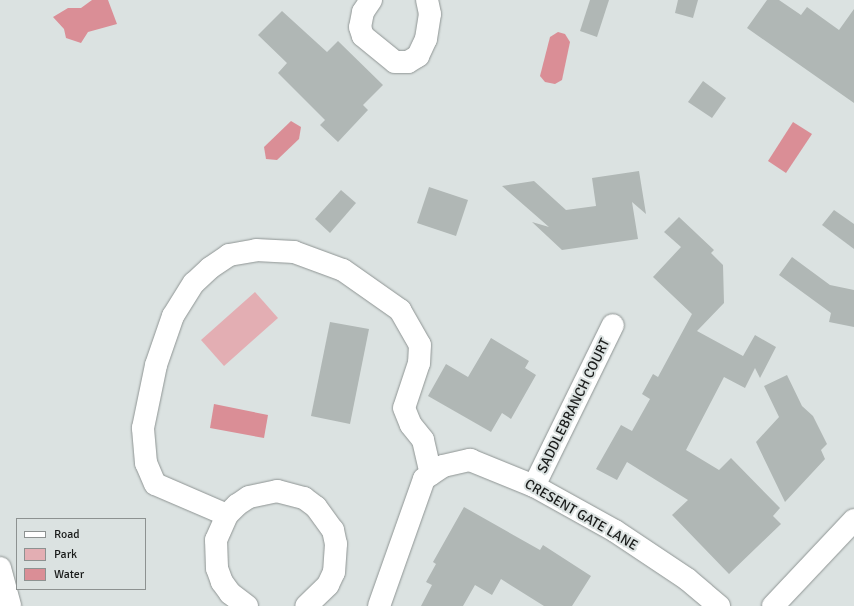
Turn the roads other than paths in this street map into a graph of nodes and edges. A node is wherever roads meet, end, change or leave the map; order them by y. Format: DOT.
graph roads {
  1 [pos="371,0"];
  2 [pos="427,0"];
  3 [pos="613,325"];
  4 [pos="432,474"];
  5 [pos="534,486"];
  6 [pos="227,515"];
  7 [pos="854,520"];
  8 [pos="0,568"];
  9 [pos="10,606"];
  10 [pos="247,606"];
  11 [pos="306,606"];
  12 [pos="379,606"];
  13 [pos="719,606"];
  14 [pos="773,606"];
  1 -- 2 [label="street"];
  3 -- 5 [label="street, SADDLEBRANCH COURT"];
  4 -- 5 [label="street, CRESENT GATE LANE"];
  4 -- 6 [label="street"];
  4 -- 12 [label="street, CRESENT GATE LANE"];
  5 -- 13 [label="street, CRESENT GATE LANE"];
  6 -- 10 [label="street"];
  6 -- 11 [label="street"];
  7 -- 14 [label="street"];
  8 -- 9 [label="street"];
}
